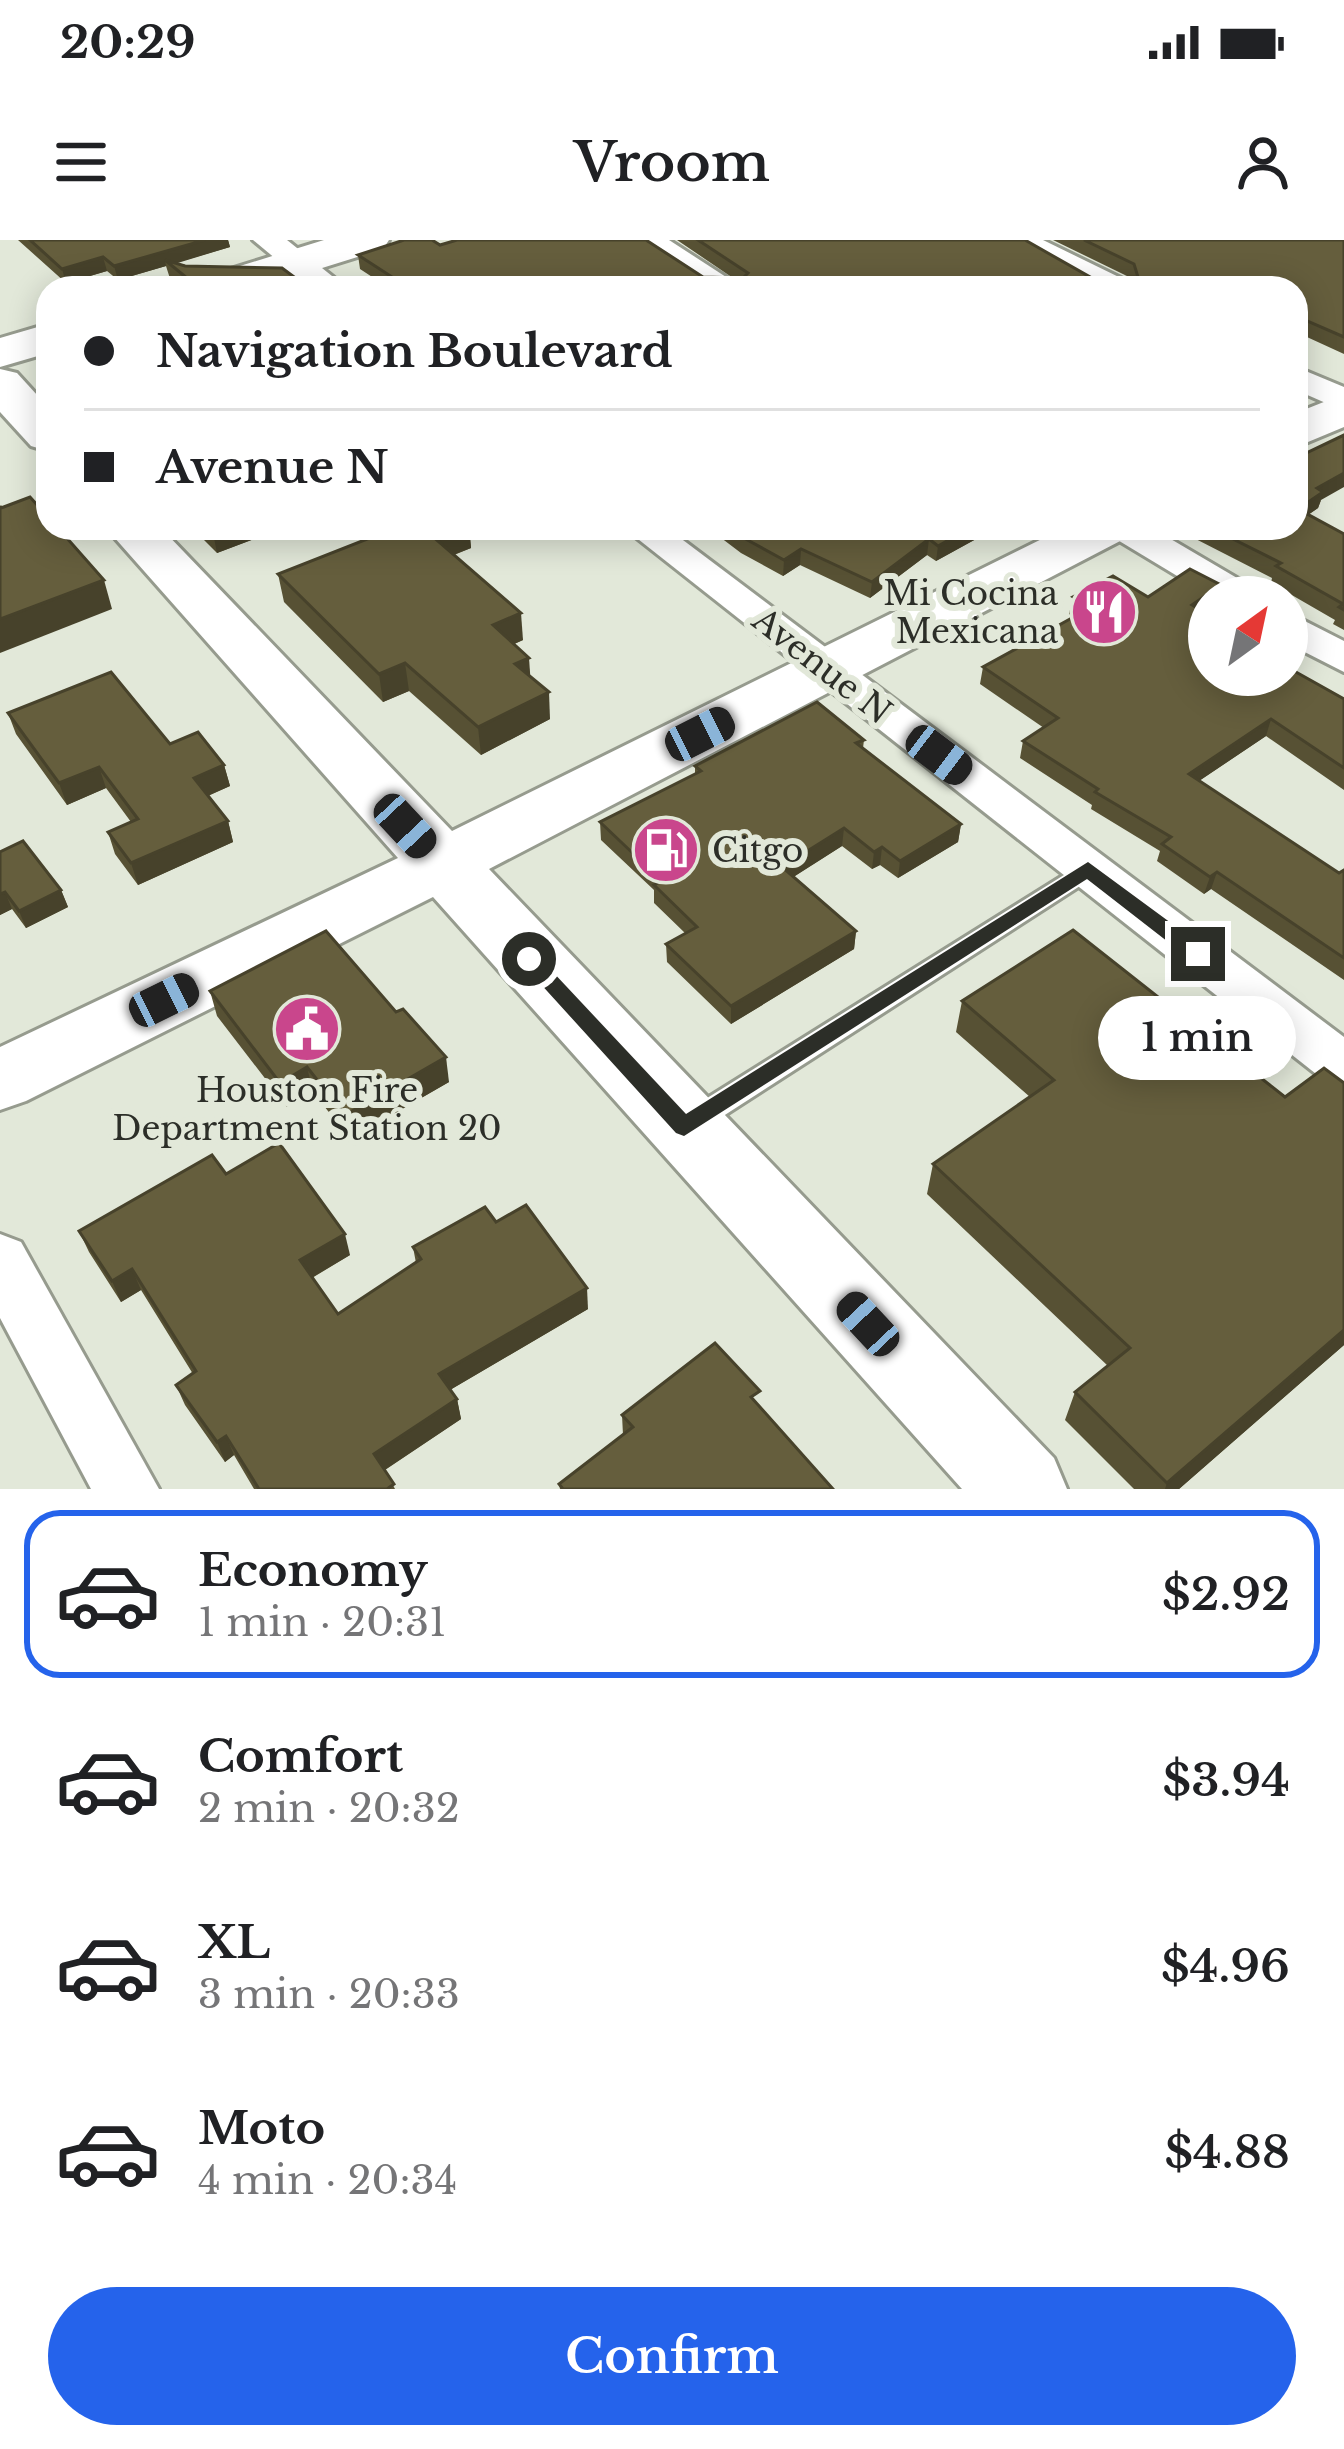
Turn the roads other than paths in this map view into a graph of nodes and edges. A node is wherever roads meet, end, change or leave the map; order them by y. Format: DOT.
graph roads {
  1 [pos="368,240"];
  2 [pos="648,240"];
  3 [pos="1018,240"];
  4 [pos="299,263"];
  5 [pos="254,276"];
  6 [pos="708,276"];
  7 [pos="1092,276"];
  8 [pos="36,342"];
  9 [pos="0,353"];
  10 [pos="0,383"];
  11 [pos="1308,384"];
  12 [pos="1344,404"];
  13 [pos="36,423"];
  14 [pos="1308,425"];
  15 [pos="143,540"];
  16 [pos="659,540"];
  17 [pos="1081,540"];
  18 [pos="1145,540"];
  19 [pos="1205,576"];
  20 [pos="1308,638"];
  21 [pos="1344,659"];
  22 [pos="827,669"];
  23 [pos="441,865"];
  24 [pos="1088,869"];
  25 [pos="1344,1066"];
  26 [pos="0,1080"];
  27 [pos="684,1126"];
  28 [pos="0,1260"];
  29 [pos="126,1489"];
  30 [pos="1022,1489"];
  1 -- 4 [label="main road"];
  2 -- 6 [label="street"];
  3 -- 7 [label="street"];
  4 -- 5 [label="main road"];
  8 -- 9 [label="main road"];
  10 -- 13 [label="main road"];
  11 -- 12 [label="street"];
  12 -- 14 [label="main road"];
  15 -- 23 [label="main road"];
  16 -- 22 [label="street, Avenue N"];
  17 -- 22 [label="main road"];
  18 -- 19 [label="street"];
  20 -- 21 [label="street"];
  22 -- 23 [label="main road"];
  22 -- 24 [label="street, Avenue N"];
  23 -- 26 [label="main road"];
  23 -- 27 [label="main road"];
  24 -- 25 [label="street, Avenue N"];
  24 -- 27 [label="lane"];
  27 -- 30 [label="main road"];
  28 -- 29 [label="street"];
}
